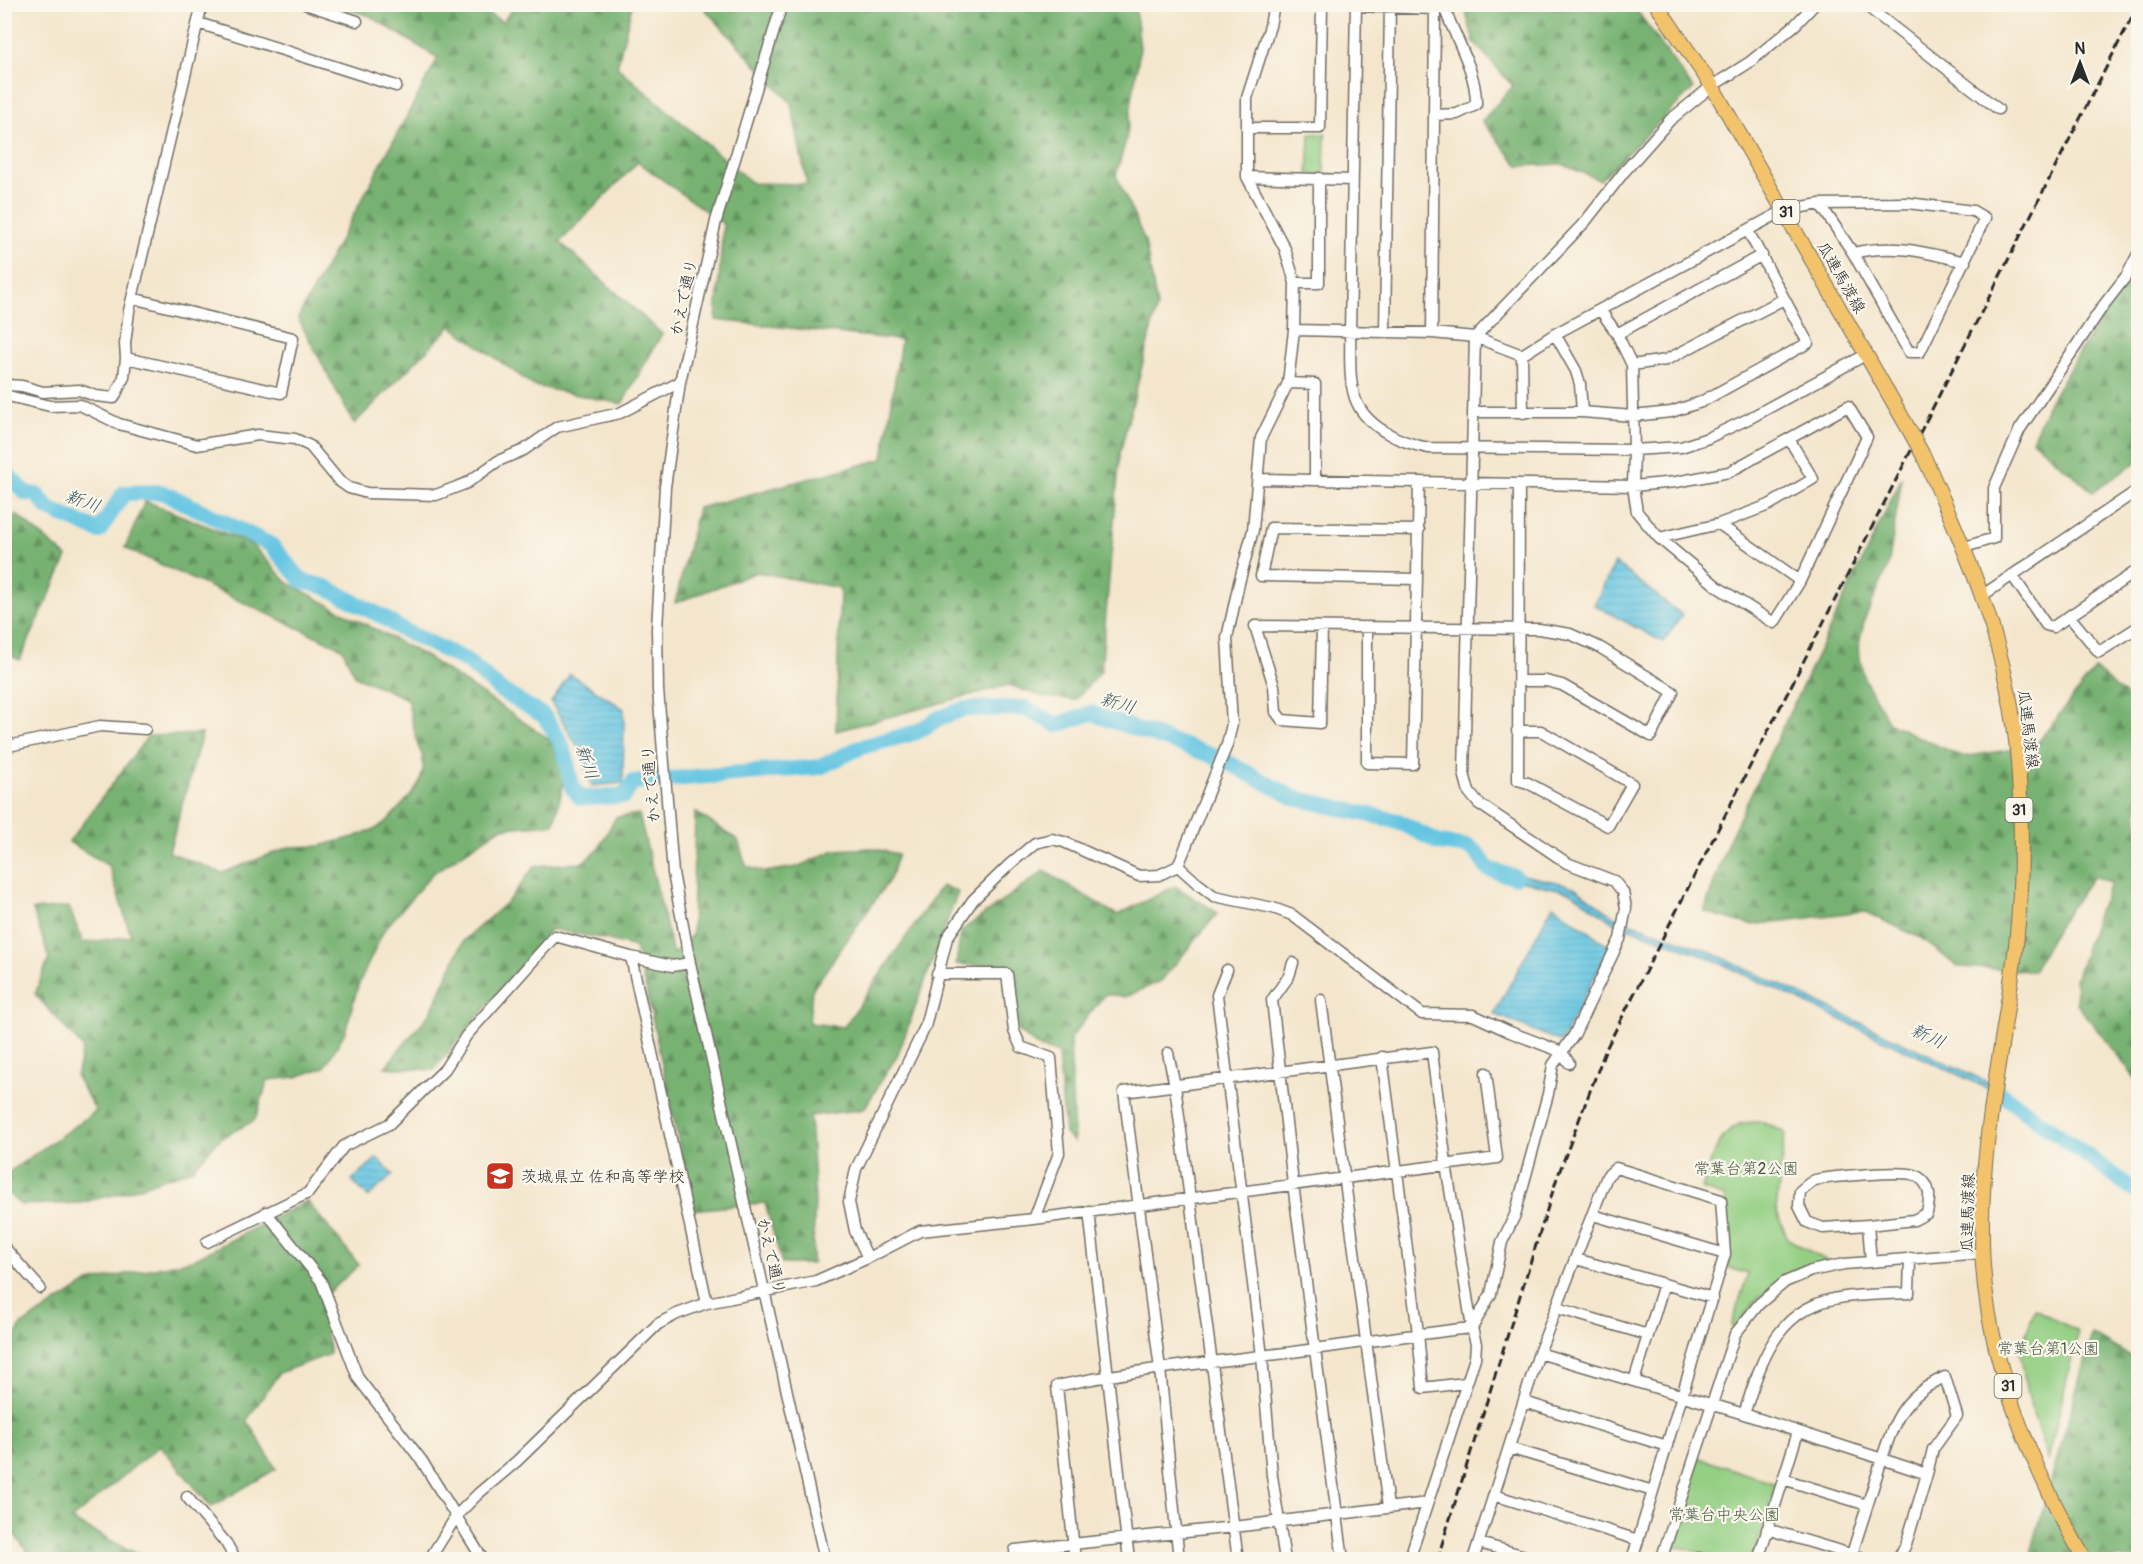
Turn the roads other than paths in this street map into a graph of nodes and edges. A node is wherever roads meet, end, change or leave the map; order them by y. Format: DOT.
graph roads {
  1 [pos="202,4"];
  2 [pos="304,4"];
  3 [pos="782,4"];
  4 [pos="1274,4"];
  5 [pos="1322,4"];
  6 [pos="1443,4"];
  7 [pos="1656,4"];
  8 [pos="1815,4"];
  9 [pos="1864,4"];
  10 [pos="1356,5"];
  11 [pos="1390,6"];
  12 [pos="357,21"];
  13 [pos="198,24"];
  14 [pos="396,86"];
  15 [pos="1712,86"];
  16 [pos="1998,109"];
  17 [pos="1434,115"];
  18 [pos="1248,128"];
  19 [pos="1247,177"];
  20 [pos="1319,178"];
  21 [pos="1352,180"];
  22 [pos="1821,204"];
  23 [pos="1785,210"];
  24 [pos="1748,231"];
  25 [pos="1853,253"];
  26 [pos="2139,254"];
  27 [pos="1762,255"];
  28 [pos="1965,262"];
  29 [pos="1295,282"];
  30 [pos="132,298"];
  31 [pos="1784,299"];
  32 [pos="1601,311"];
  33 [pos="1294,330"];
  34 [pos="1385,332"];
  35 [pos="1350,333"];
  36 [pos="1432,333"];
  37 [pos="1555,334"];
  38 [pos="1617,334"];
  39 [pos="1475,337"];
  40 [pos="1867,354"];
  41 [pos="1522,355"];
  42 [pos="126,358"];
  43 [pos="1632,365"];
  44 [pos="680,382"];
  45 [pos="1288,383"];
  46 [pos="4,393"];
  47 [pos="1473,412"];
  48 [pos="1582,412"];
  49 [pos="1523,413"];
  50 [pos="1634,416"];
  51 [pos="1789,439"];
  52 [pos="1473,449"];
  53 [pos="1634,450"];
  54 [pos="1258,479"];
  55 [pos="1314,480"];
  56 [pos="1419,482"];
  57 [pos="1472,482"];
  58 [pos="1519,484"];
  59 [pos="1633,486"];
  60 [pos="2139,490"];
  61 [pos="1719,524"];
  62 [pos="1419,530"];
  63 [pos="1659,538"];
  64 [pos="1965,547"];
  65 [pos="2139,570"];
  66 [pos="2012,575"];
  67 [pos="1417,579"];
  68 [pos="1800,581"];
  69 [pos="1983,594"];
  70 [pos="2069,616"];
  71 [pos="1322,627"];
  72 [pos="2139,627"];
  73 [pos="1367,628"];
  74 [pos="1416,628"];
  75 [pos="1469,628"];
  76 [pos="1520,630"];
  77 [pos="1519,681"];
  78 [pos="145,729"];
  79 [pos="1517,731"];
  80 [pos="4,747"];
  81 [pos="1178,866"];
  82 [pos="631,957"];
  83 [pos="690,963"];
  84 [pos="1293,963"];
  85 [pos="1227,970"];
  86 [pos="937,974"];
  87 [pos="1321,999"];
  88 [pos="1562,1052"];
  89 [pos="1168,1053"];
  90 [pos="1382,1057"];
  91 [pos="1569,1063"];
  92 [pos="1330,1067"];
  93 [pos="1280,1072"];
  94 [pos="1486,1073"];
  95 [pos="1229,1079"];
  96 [pos="1175,1086"];
  97 [pos="1446,1164"];
  98 [pos="1396,1170"];
  99 [pos="1345,1177"];
  100 [pos="1293,1184"];
  101 [pos="1242,1191"];
  102 [pos="1191,1198"];
  103 [pos="1140,1206"];
  104 [pos="1089,1211"];
  105 [pos="266,1212"];
  106 [pos="1593,1215"];
  107 [pos="1035,1219"];
  108 [pos="1868,1226"];
  109 [pos="207,1242"];
  110 [pos="4,1247"];
  111 [pos="1982,1252"];
  112 [pos="1725,1254"];
  113 [pos="868,1258"];
  114 [pos="1910,1258"];
  115 [pos="1576,1259"];
  116 [pos="1871,1262"];
  117 [pos="1664,1284"];
  118 [pos="40,1288"];
  119 [pos="764,1290"];
  120 [pos="1713,1298"];
  121 [pos="707,1303"];
  122 [pos="1557,1308"];
  123 [pos="1472,1328"];
  124 [pos="1418,1333"];
  125 [pos="1648,1335"];
  126 [pos="1367,1341"];
  127 [pos="1315,1349"];
  128 [pos="1539,1353"];
  129 [pos="1262,1356"];
  130 [pos="1211,1362"];
  131 [pos="1160,1369"];
  132 [pos="1108,1375"];
  133 [pos="1634,1381"];
  134 [pos="1466,1383"];
  135 [pos="1682,1395"];
  136 [pos="1524,1402"];
  137 [pos="1711,1404"];
  138 [pos="1744,1414"];
  139 [pos="1798,1432"];
  140 [pos="1667,1446"];
  141 [pos="1509,1448"];
  142 [pos="1882,1459"];
  143 [pos="1927,1474"];
  144 [pos="1783,1479"];
  145 [pos="1653,1491"];
  146 [pos="1494,1496"];
  147 [pos="187,1497"];
  148 [pos="1427,1503"];
  149 [pos="1867,1505"];
  150 [pos="1388,1507"];
  151 [pos="1337,1514"];
  152 [pos="457,1515"];
  153 [pos="1277,1520"];
  154 [pos="1234,1527"];
  155 [pos="1767,1529"];
  156 [pos="1176,1531"];
  157 [pos="1126,1537"];
  158 [pos="1638,1540"];
  159 [pos="1479,1543"];
  160 [pos="1073,1544"];
  161 [pos="1851,1557"];
  162 [pos="236,1560"];
  163 [pos="429,1560"];
  164 [pos="483,1560"];
  165 [pos="825,1560"];
  166 [pos="1016,1560"];
  167 [pos="1075,1560"];
  168 [pos="1129,1560"];
  169 [pos="1179,1560"];
  170 [pos="1238,1560"];
  171 [pos="1284,1560"];
  172 [pos="1343,1560"];
  173 [pos="1408,1560"];
  174 [pos="1473,1560"];
  175 [pos="1539,1560"];
  176 [pos="1632,1560"];
  177 [pos="1661,1560"];
  178 [pos="1697,1560"];
  179 [pos="1703,1560"];
  180 [pos="1758,1560"];
  181 [pos="1870,1560"];
  182 [pos="1892,1560"];
  183 [pos="2085,1560"];
  1 -- 13 [label="street"];
  2 -- 12 [label="street"];
  3 -- 44 [label="street, かえで通り"];
  4 -- 18 [label="street"];
  5 -- 18 [label="street"];
  6 -- 17 [label="street"];
  7 -- 15 [label="main road, 瓜連馬渡線 / 31"];
  8 -- 15 [label="street"];
  9 -- 16 [label="street"];
  10 -- 11 [label="street"];
  10 -- 21 [label="street"];
  11 -- 17 [label="street"];
  11 -- 34 [label="street"];
  13 -- 14 [label="street"];
  13 -- 30 [label="street"];
  15 -- 23 [label="main road, 瓜連馬渡線 / 31"];
  15 -- 39 [label="street"];
  17 -- 36 [label="street"];
  18 -- 19 [label="street"];
  19 -- 20 [label="street"];
  19 -- 29 [label="street"];
  20 -- 21 [label="street"];
  20 -- 29 [label="street"];
  21 -- 35 [label="street"];
  22 -- 23 [label="street"];
  22 -- 25 [label="street"];
  22 -- 28 [label="street"];
  23 -- 24 [label="street"];
  23 -- 40 [label="main road, 瓜連馬渡線 / 31"];
  24 -- 27 [label="street"];
  24 -- 32 [label="street"];
  25 -- 28 [label="street"];
  25 -- 28 [label="street"];
  26 -- 64 [label="street"];
  27 -- 31 [label="street"];
  27 -- 38 [label="street"];
  29 -- 33 [label="street"];
  30 -- 42 [label="street"];
  30 -- 42 [label="street"];
  31 -- 43 [label="street"];
  31 -- 50 [label="street"];
  32 -- 37 [label="street"];
  32 -- 38 [label="street"];
  33 -- 35 [label="street"];
  33 -- 45 [label="street"];
  34 -- 35 [label="street"];
  34 -- 36 [label="street"];
  35 -- 52 [label="street"];
  36 -- 39 [label="street"];
  37 -- 41 [label="street"];
  37 -- 48 [label="street"];
  38 -- 43 [label="street"];
  39 -- 41 [label="street"];
  39 -- 47 [label="street"];
  40 -- 53 [label="street"];
  40 -- 64 [label="main road, 瓜連馬渡線 / 31, bridge"];
  41 -- 49 [label="street"];
  42 -- 46 [label="street"];
  43 -- 50 [label="street"];
  44 -- 46 [label="street"];
  44 -- 83 [label="street, かえで通り"];
  45 -- 54 [label="street"];
  45 -- 55 [label="street"];
  47 -- 49 [label="street"];
  47 -- 52 [label="street"];
  48 -- 49 [label="street"];
  48 -- 50 [label="street"];
  50 -- 53 [label="street"];
  51 -- 59 [label="street"];
  51 -- 61 [label="street"];
  51 -- 68 [label="street"];
  52 -- 53 [label="street"];
  52 -- 57 [label="street"];
  53 -- 59 [label="street"];
  54 -- 55 [label="street"];
  54 -- 81 [label="street"];
  55 -- 56 [label="street"];
  56 -- 57 [label="street"];
  56 -- 62 [label="street"];
  57 -- 58 [label="street"];
  57 -- 75 [label="street"];
  58 -- 59 [label="street"];
  58 -- 76 [label="street"];
  59 -- 63 [label="street"];
  60 -- 66 [label="street"];
  61 -- 63 [label="street"];
  61 -- 68 [label="street"];
  62 -- 67 [label="street"];
  62 -- 67 [label="street"];
  63 -- 68 [label="street"];
  64 -- 69 [label="main road, 瓜連馬渡線 / 31"];
  65 -- 70 [label="street"];
  66 -- 69 [label="street"];
  66 -- 70 [label="street"];
  67 -- 74 [label="street"];
  69 -- 111 [label="main road, 瓜連馬渡線 / 31"];
  70 -- 72 [label="street"];
  71 -- 71 [label="street"];
  71 -- 73 [label="street"];
  73 -- 74 [label="street"];
  73 -- 74 [label="street"];
  74 -- 75 [label="street"];
  75 -- 76 [label="street"];
  75 -- 88 [label="street"];
  76 -- 77 [label="street"];
  76 -- 77 [label="street"];
  77 -- 79 [label="street"];
  78 -- 80 [label="street"];
  79 -- 79 [label="street"];
  81 -- 86 [label="street"];
  81 -- 88 [label="street"];
  82 -- 83 [label="street"];
  82 -- 105 [label="street"];
  82 -- 121 [label="street"];
  83 -- 119 [label="street, かえで通り"];
  84 -- 93 [label="street"];
  85 -- 95 [label="street"];
  86 -- 107 [label="street"];
  86 -- 113 [label="street"];
  87 -- 92 [label="street"];
  88 -- 91 [label="street"];
  88 -- 123 [label="street"];
  89 -- 96 [label="street"];
  90 -- 92 [label="street"];
  90 -- 97 [label="street"];
  90 -- 98 [label="street"];
  92 -- 93 [label="street"];
  92 -- 99 [label="street"];
  93 -- 95 [label="street"];
  93 -- 100 [label="street"];
  94 -- 97 [label="street"];
  95 -- 96 [label="street"];
  95 -- 101 [label="street"];
  96 -- 102 [label="street"];
  96 -- 103 [label="street"];
  97 -- 98 [label="street"];
  97 -- 123 [label="street"];
  98 -- 99 [label="street"];
  98 -- 124 [label="street"];
  99 -- 100 [label="street"];
  99 -- 126 [label="street"];
  100 -- 101 [label="street"];
  100 -- 127 [label="street"];
  101 -- 102 [label="street"];
  101 -- 129 [label="street"];
  102 -- 103 [label="street"];
  102 -- 130 [label="street"];
  103 -- 104 [label="street"];
  103 -- 131 [label="street"];
  104 -- 107 [label="street"];
  104 -- 132 [label="street"];
  105 -- 109 [label="street"];
  105 -- 152 [label="street"];
  106 -- 112 [label="street"];
  106 -- 112 [label="street"];
  106 -- 115 [label="street"];
  107 -- 113 [label="street"];
  108 -- 108 [label="street"];
  108 -- 116 [label="street"];
  110 -- 118 [label="street"];
  111 -- 114 [label="street"];
  111 -- 183 [label="main road, 瓜連馬渡線 / 31"];
  112 -- 120 [label="street"];
  113 -- 119 [label="street"];
  114 -- 116 [label="street"];
  114 -- 138 [label="street"];
  115 -- 117 [label="street"];
  115 -- 122 [label="street"];
  116 -- 137 [label="street"];
  117 -- 120 [label="street"];
  117 -- 125 [label="street"];
  119 -- 121 [label="street"];
  119 -- 165 [label="street, かえで通り"];
  120 -- 135 [label="street"];
  121 -- 152 [label="street"];
  122 -- 125 [label="street"];
  122 -- 128 [label="street"];
  123 -- 124 [label="street"];
  123 -- 134 [label="street"];
  124 -- 126 [label="street"];
  124 -- 134 [label="street"];
  125 -- 133 [label="street"];
  126 -- 127 [label="street"];
  126 -- 150 [label="street"];
  127 -- 129 [label="street"];
  127 -- 151 [label="street"];
  128 -- 133 [label="street"];
  128 -- 136 [label="street"];
  129 -- 130 [label="street"];
  129 -- 153 [label="street"];
  130 -- 131 [label="street"];
  130 -- 154 [label="street"];
  131 -- 132 [label="street"];
  131 -- 156 [label="street"];
  132 -- 157 [label="street"];
  132 -- 160 [label="street"];
  133 -- 135 [label="street"];
  134 -- 148 [label="street"];
  135 -- 137 [label="street"];
  135 -- 140 [label="street"];
  136 -- 140 [label="street"];
  136 -- 141 [label="street"];
  137 -- 138 [label="street"];
  137 -- 177 [label="street"];
  138 -- 139 [label="street"];
  139 -- 142 [label="street"];
  139 -- 144 [label="street"];
  140 -- 145 [label="street"];
  141 -- 145 [label="street"];
  141 -- 146 [label="street"];
  142 -- 143 [label="street"];
  142 -- 143 [label="street"];
  142 -- 149 [label="street"];
  143 -- 182 [label="street"];
  144 -- 149 [label="street"];
  144 -- 155 [label="street"];
  145 -- 158 [label="street"];
  146 -- 158 [label="street"];
  146 -- 159 [label="street"];
  147 -- 162 [label="street"];
  148 -- 150 [label="street"];
  148 -- 173 [label="street"];
  149 -- 161 [label="street"];
  150 -- 151 [label="street"];
  151 -- 153 [label="street"];
  151 -- 172 [label="street"];
  152 -- 163 [label="street"];
  152 -- 164 [label="street"];
  153 -- 154 [label="street"];
  153 -- 171 [label="street"];
  154 -- 156 [label="street"];
  154 -- 170 [label="street"];
  155 -- 161 [label="street"];
  155 -- 180 [label="street"];
  156 -- 157 [label="street"];
  156 -- 169 [label="street"];
  157 -- 160 [label="street"];
  157 -- 168 [label="street"];
  158 -- 176 [label="street"];
  159 -- 174 [label="street"];
  159 -- 175 [label="street"];
  160 -- 166 [label="street"];
  160 -- 167 [label="street"];
  161 -- 181 [label="street"];
  178 -- 179 [label="street"];
}
